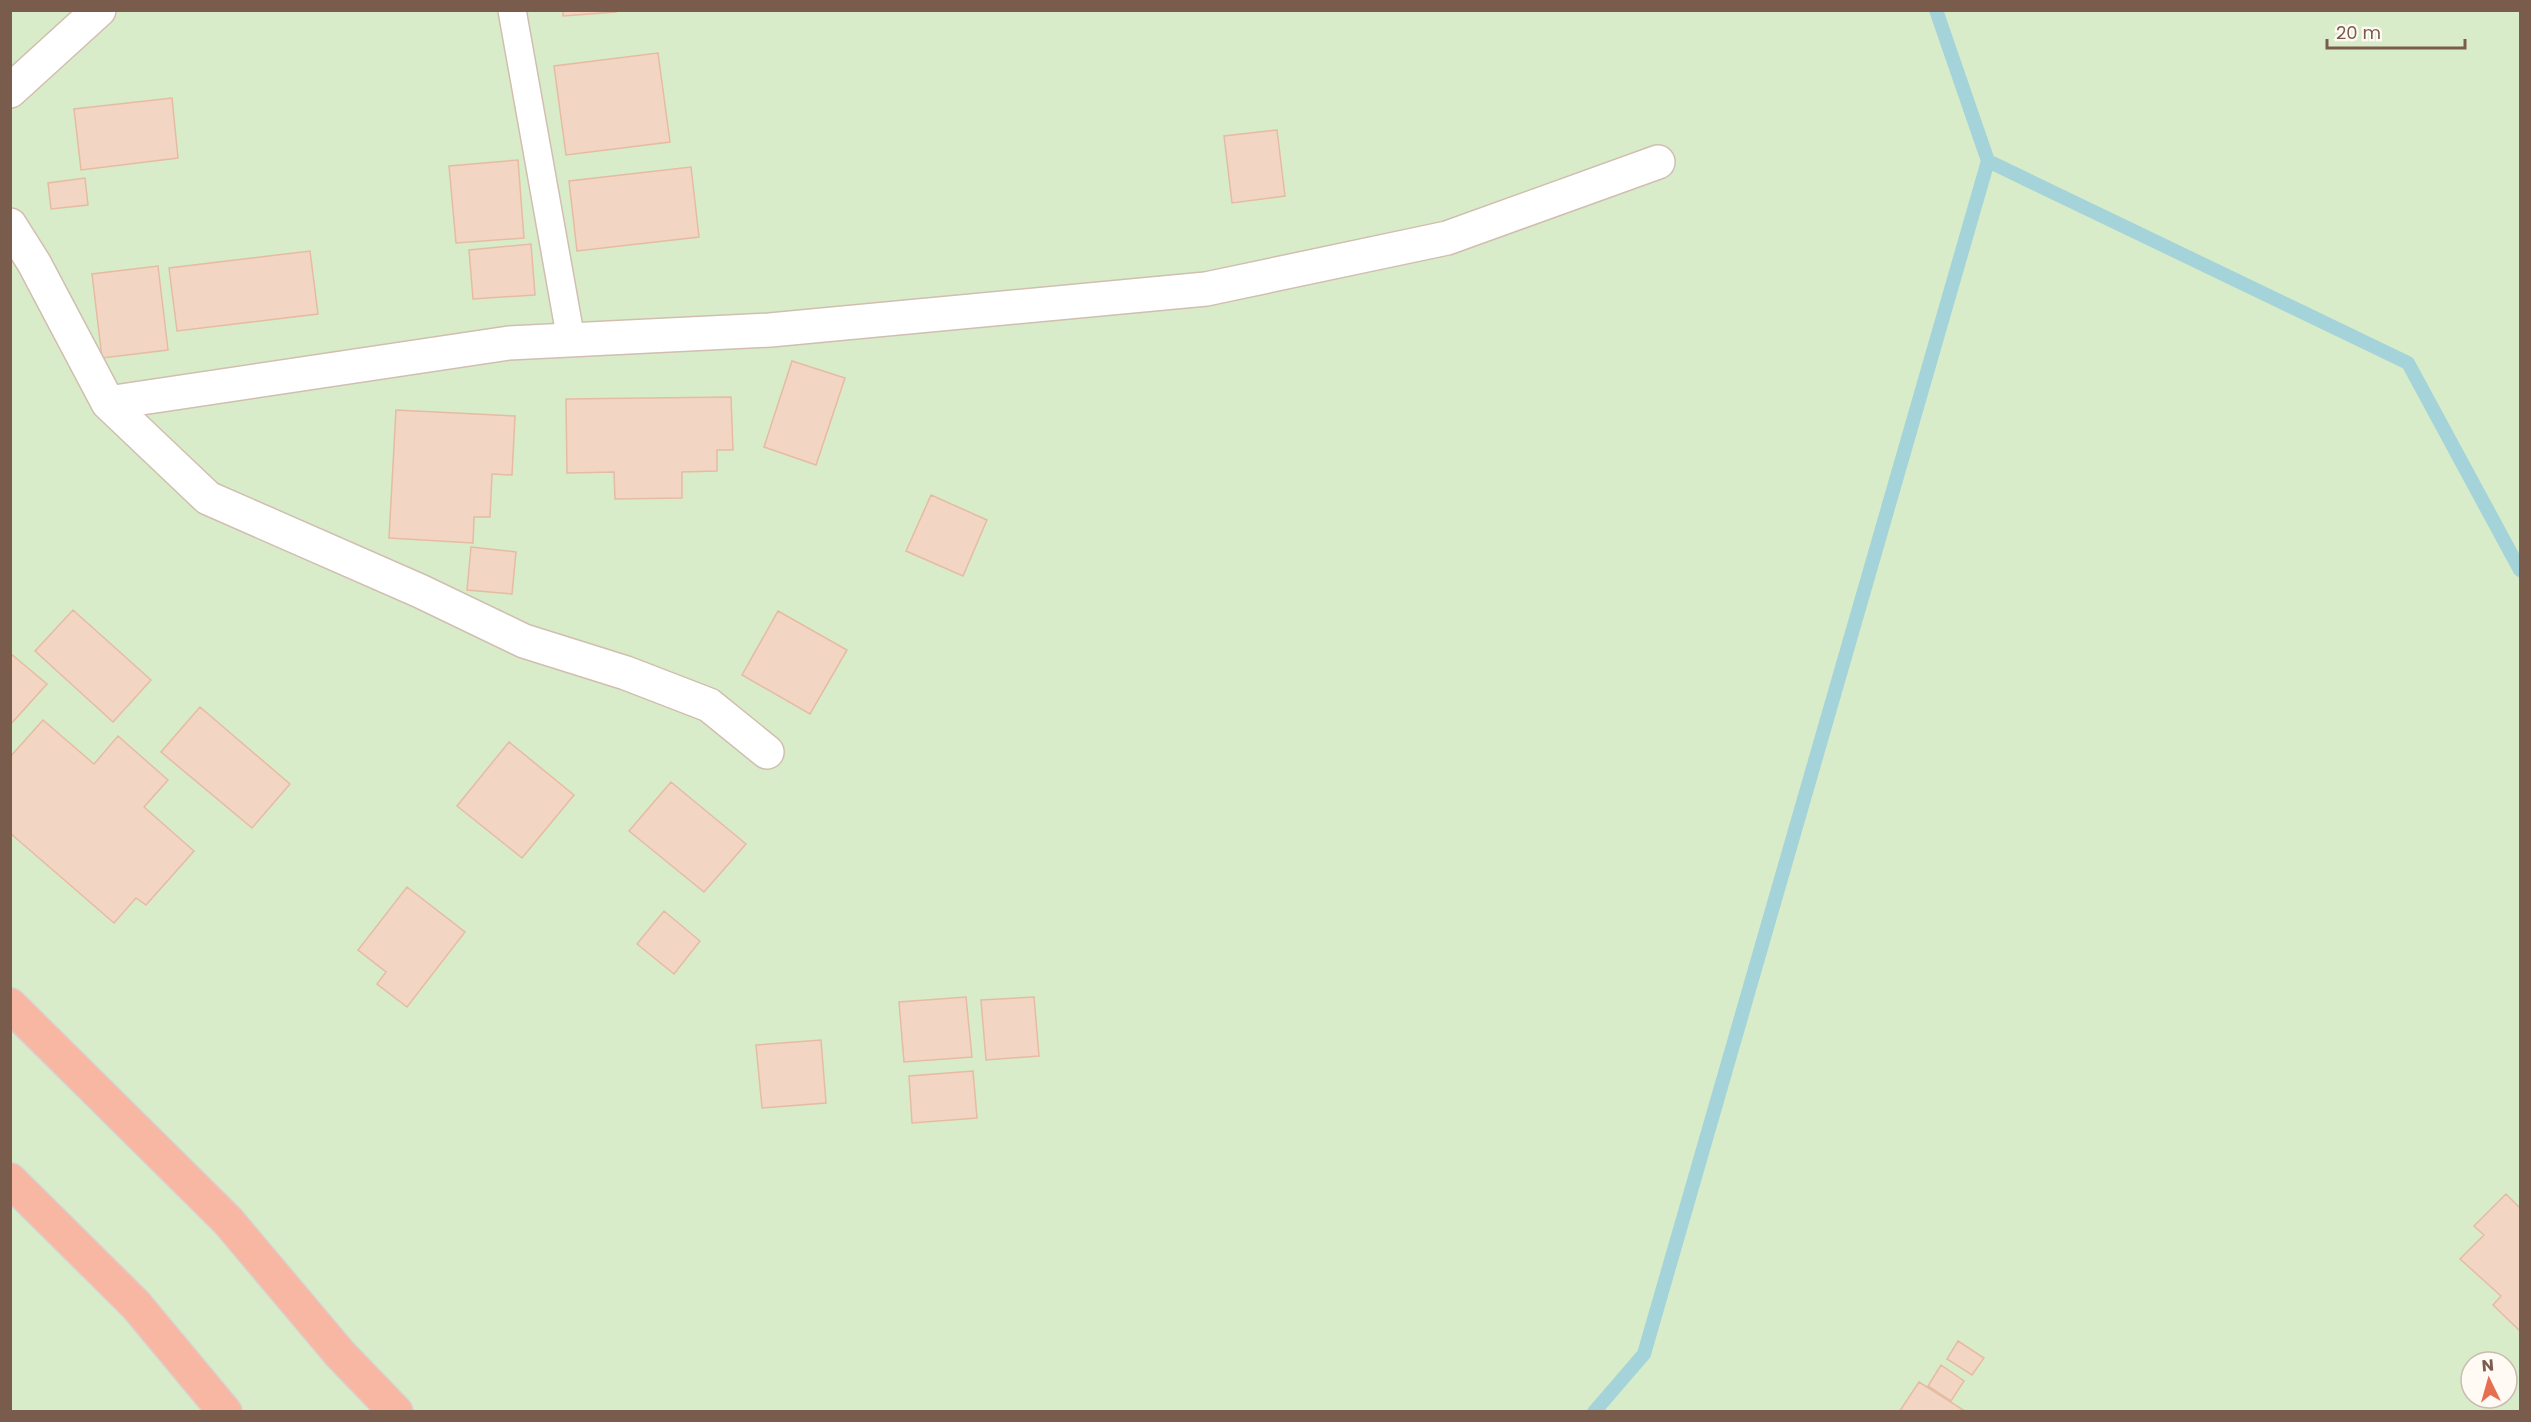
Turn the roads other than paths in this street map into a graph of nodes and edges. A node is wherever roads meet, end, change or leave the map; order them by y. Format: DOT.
graph roads {
  1 [pos="99,10"];
  2 [pos="512,10"];
  3 [pos="10,92"];
  4 [pos="1658,162"];
  5 [pos="10,225"];
  6 [pos="571,340"];
  7 [pos="108,403"];
  8 [pos="767,752"];
  9 [pos="10,1005"];
  10 [pos="10,1180"];
  11 [pos="225,1412"];
  12 [pos="396,1412"];
  1 -- 3 [label="street"];
  2 -- 6 [label="lane"];
  4 -- 6 [label="street"];
  5 -- 7 [label="street"];
  6 -- 7 [label="street"];
  7 -- 8 [label="street"];
  9 -- 12 [label="highway"];
  10 -- 11 [label="highway"];
}
